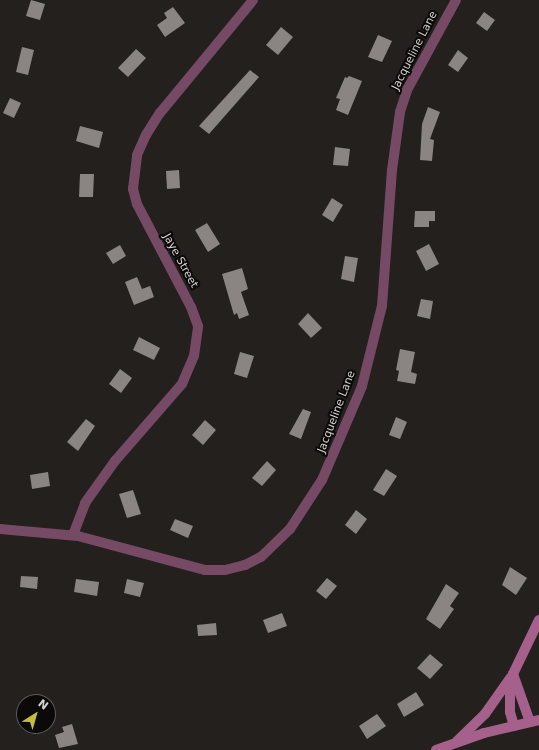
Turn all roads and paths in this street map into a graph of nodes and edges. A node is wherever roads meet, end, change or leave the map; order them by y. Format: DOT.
graph roads {
  1 [pos="253,0"];
  2 [pos="456,0"];
  3 [pos="0,529"];
  4 [pos="73,535"];
  5 [pos="539,620"];
  6 [pos="513,674"];
  7 [pos="534,721"];
  8 [pos="514,726"];
  9 [pos="456,743"];
  10 [pos="436,750"];
  1 -- 4 [label="street, Jaye Street"];
  2 -- 4 [label="street, Jacqueline Lane"];
  3 -- 4 [label="street, Jacqueline Lane"];
  5 -- 6 [label="street"];
  6 -- 7 [label="street"];
  6 -- 8 [label="street"];
  6 -- 9 [label="street"];
  7 -- 8 [label="street"];
  8 -- 9 [label="street"];
  9 -- 10 [label="street"];
}
